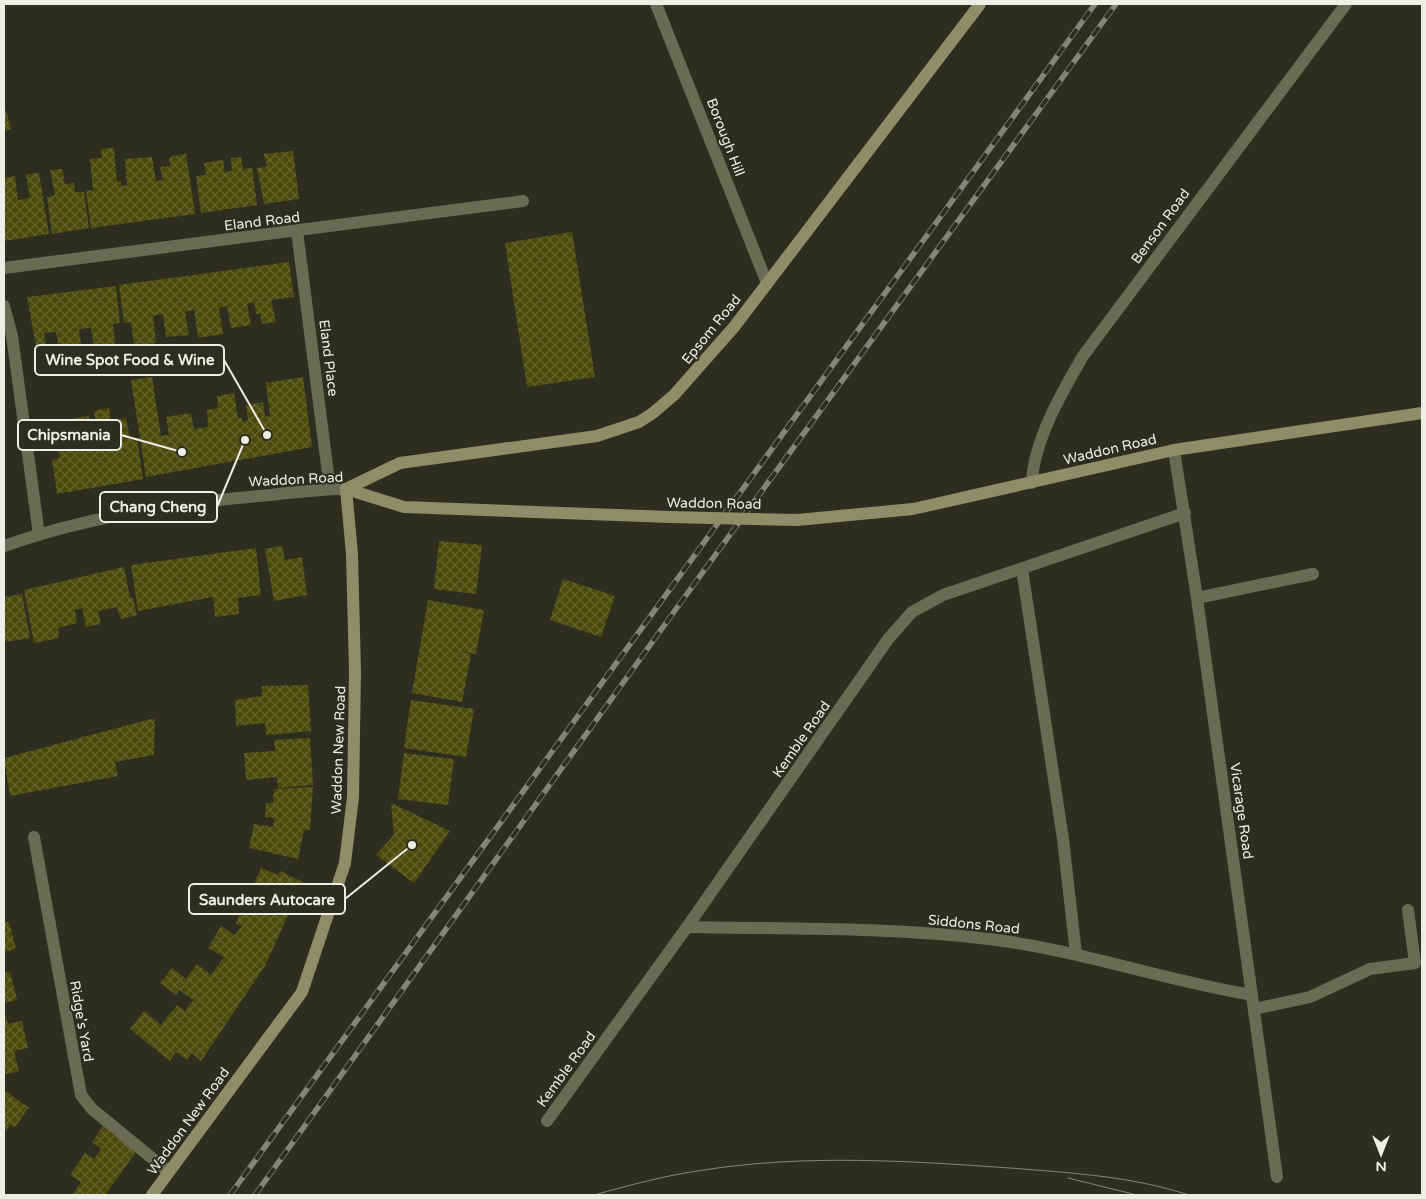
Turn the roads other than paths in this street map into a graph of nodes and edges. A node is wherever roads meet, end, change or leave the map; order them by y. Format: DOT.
graph roads {
  1 [pos="656,4"];
  2 [pos="980,4"];
  3 [pos="1346,4"];
  4 [pos="523,202"];
  5 [pos="297,231"];
  6 [pos="4,268"];
  7 [pos="768,283"];
  8 [pos="4,306"];
  9 [pos="1422,413"];
  10 [pos="1174,450"];
  11 [pos="1032,483"];
  12 [pos="330,489"];
  13 [pos="346,489"];
  14 [pos="1185,514"];
  15 [pos="39,535"];
  16 [pos="4,546"];
  17 [pos="1022,569"];
  18 [pos="1314,574"];
  19 [pos="1197,598"];
  20 [pos="34,837"];
  21 [pos="1408,910"];
  22 [pos="687,927"];
  23 [pos="1076,954"];
  24 [pos="1252,995"];
  25 [pos="1254,1009"];
  26 [pos="547,1121"];
  27 [pos="169,1172"];
  28 [pos="1277,1177"];
  29 [pos="152,1195"];
  1 -- 7 [label="street, Borough Hill"];
  2 -- 7 [label="street, Epsom Road"];
  3 -- 11 [label="street, Benson Road"];
  4 -- 5 [label="street, Eland Road"];
  5 -- 6 [label="street, Eland Road"];
  5 -- 12 [label="street, Eland Place"];
  7 -- 13 [label="street, Epsom Road"];
  8 -- 15 [label="street"];
  9 -- 10 [label="street, Waddon Road"];
  10 -- 11 [label="street, Waddon Road"];
  10 -- 14 [label="street, Vicarage Road"];
  11 -- 13 [label="street, Waddon Road, bridge"];
  12 -- 13 [label="street, Waddon Road"];
  12 -- 15 [label="street, Waddon Road"];
  13 -- 27 [label="street, Waddon New Road"];
  14 -- 17 [label="street, Kemble Road"];
  14 -- 19 [label="street, Vicarage Road"];
  15 -- 16 [label="street, Waddon Road"];
  17 -- 22 [label="street, Kemble Road"];
  17 -- 23 [label="street"];
  18 -- 19 [label="street"];
  19 -- 24 [label="street, Vicarage Road"];
  20 -- 27 [label="street, Ridge's Yard"];
  21 -- 25 [label="street"];
  22 -- 23 [label="street, Siddons Road"];
  22 -- 26 [label="street, Kemble Road"];
  23 -- 24 [label="street, Siddons Road"];
  24 -- 25 [label="street, Vicarage Road"];
  25 -- 28 [label="street, Vicarage Road"];
  27 -- 29 [label="street, Waddon New Road"];
}
